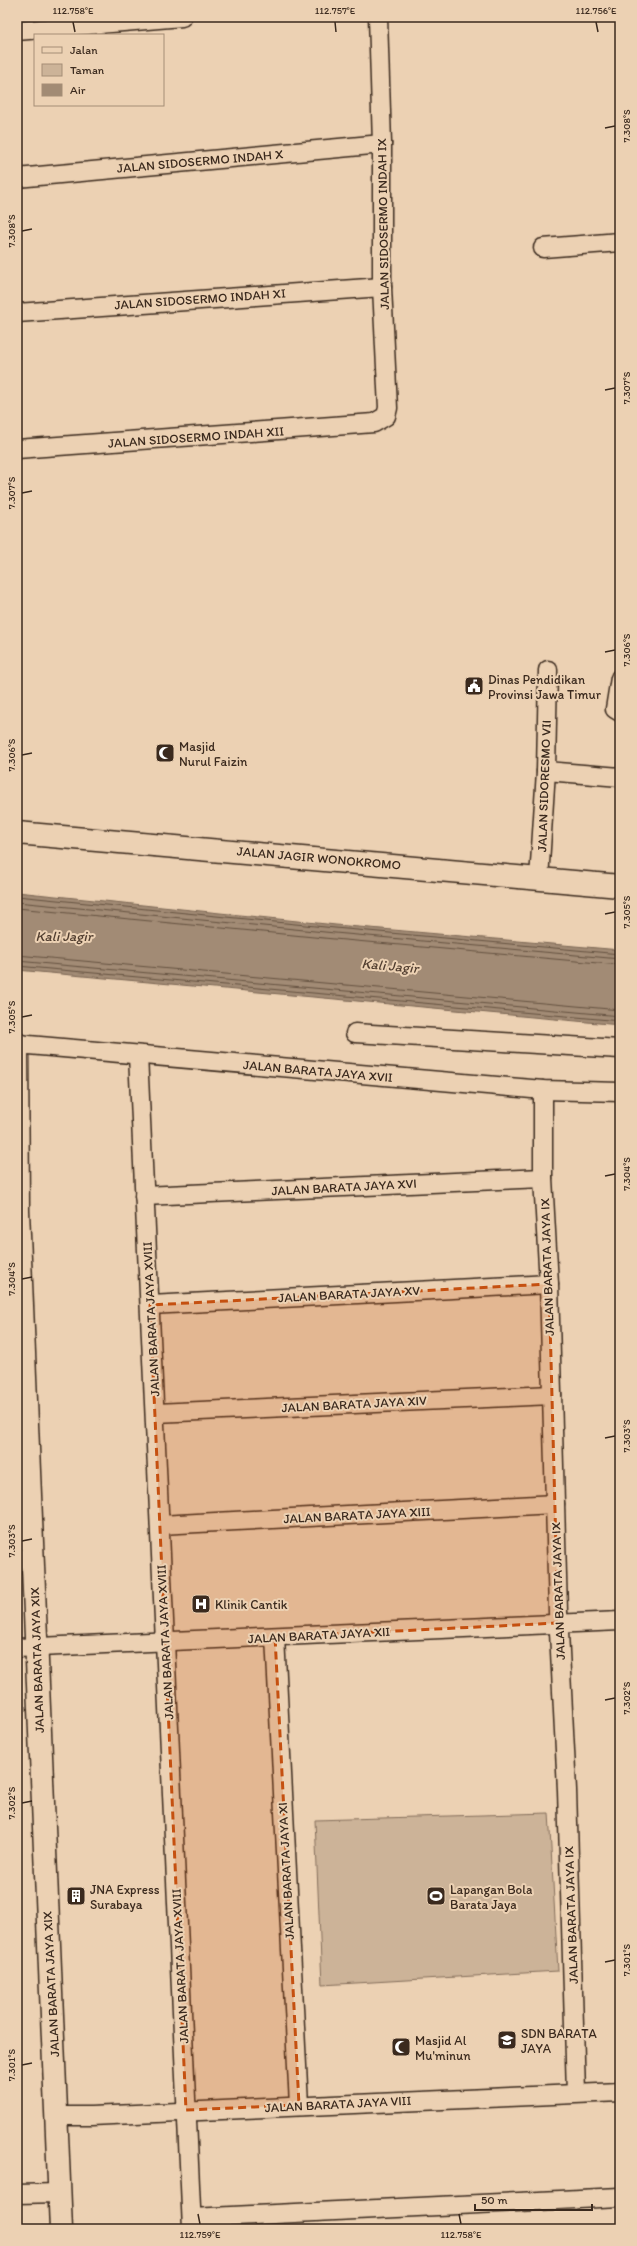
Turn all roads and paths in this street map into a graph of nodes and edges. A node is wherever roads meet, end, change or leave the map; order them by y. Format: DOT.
graph roads {
  1 [pos="182,17"];
  2 [pos="378,17"];
  3 [pos="133,19"];
  4 [pos="17,31"];
  5 [pos="382,144"];
  6 [pos="17,178"];
  7 [pos="620,242"];
  8 [pos="543,248"];
  9 [pos="382,287"];
  10 [pos="17,313"];
  11 [pos="374,423"];
  12 [pos="17,449"];
  13 [pos="548,670"];
  14 [pos="620,678"];
  15 [pos="618,712"];
  16 [pos="546,771"];
  17 [pos="620,778"];
  18 [pos="17,833"];
  19 [pos="539,879"];
  20 [pos="620,886"];
  21 [pos="355,1034"];
  22 [pos="17,1044"];
  23 [pos="620,1050"];
  24 [pos="138,1056"];
  25 [pos="544,1090"];
  26 [pos="620,1092"];
  27 [pos="543,1178"];
  28 [pos="144,1196"];
  29 [pos="549,1284"];
  30 [pos="150,1305"];
  31 [pos="552,1395"];
  32 [pos="156,1413"];
  33 [pos="555,1504"];
  34 [pos="160,1525"];
  35 [pos="620,1621"];
  36 [pos="558,1622"];
  37 [pos="275,1637"];
  38 [pos="165,1642"];
  39 [pos="27,1648"];
  40 [pos="620,2092"];
  41 [pos="576,2093"];
  42 [pos="299,2105"];
  43 [pos="186,2110"];
  44 [pos="57,2116"];
  45 [pos="59,2193"];
  46 [pos="17,2194"];
  47 [pos="620,2197"];
  48 [pos="192,2224"];
  49 [pos="61,2229"];
  1 -- 3 [label="street"];
  2 -- 5 [label="street, JALAN SIDOSERMO INDAH IX"];
  3 -- 4 [label="street"];
  5 -- 6 [label="street, JALAN SIDOSERMO INDAH X"];
  5 -- 9 [label="street, JALAN SIDOSERMO INDAH IX"];
  7 -- 8 [label="street"];
  9 -- 10 [label="street, JALAN SIDOSERMO INDAH XI"];
  9 -- 11 [label="street, JALAN SIDOSERMO INDAH IX"];
  11 -- 12 [label="street, JALAN SIDOSERMO INDAH XII"];
  13 -- 16 [label="street, JALAN SIDORESMO VII"];
  14 -- 15 [label="street"];
  16 -- 17 [label="street"];
  16 -- 19 [label="street, JALAN SIDORESMO VII"];
  18 -- 19 [label="street, JALAN JAGIR WONOKROMO"];
  19 -- 20 [label="street, JALAN JAGIR WONOKROMO"];
  21 -- 23 [label="street"];
  22 -- 24 [label="street, JALAN BARATA JAYA XVII"];
  22 -- 39 [label="street, JALAN BARATA JAYA XIX"];
  24 -- 25 [label="street, JALAN BARATA JAYA XVII"];
  24 -- 28 [label="street, JALAN BARATA JAYA XVIII"];
  25 -- 26 [label="street, JALAN BARATA JAYA XVII"];
  25 -- 27 [label="street, JALAN BARATA JAYA IX"];
  27 -- 28 [label="street, JALAN BARATA JAYA XVI"];
  27 -- 29 [label="street, JALAN BARATA JAYA IX"];
  28 -- 30 [label="street, JALAN BARATA JAYA XVIII"];
  29 -- 30 [label="street, JALAN BARATA JAYA XV"];
  29 -- 31 [label="street, JALAN BARATA JAYA IX"];
  30 -- 32 [label="street, JALAN BARATA JAYA XVIII"];
  31 -- 32 [label="street, JALAN BARATA JAYA XIV"];
  31 -- 33 [label="street, JALAN BARATA JAYA IX"];
  32 -- 34 [label="street, JALAN BARATA JAYA XVIII"];
  33 -- 34 [label="street, JALAN BARATA JAYA XIII"];
  33 -- 36 [label="street, JALAN BARATA JAYA IX"];
  34 -- 38 [label="street, JALAN BARATA JAYA XVIII"];
  35 -- 36 [label="street, JALAN BARATA JAYA XII"];
  36 -- 37 [label="street, JALAN BARATA JAYA XII"];
  36 -- 41 [label="street, JALAN BARATA JAYA IX"];
  37 -- 38 [label="street, JALAN BARATA JAYA XII"];
  37 -- 42 [label="street, JALAN BARATA JAYA XI"];
  38 -- 39 [label="street, JALAN BARATA JAYA XII"];
  38 -- 43 [label="street, JALAN BARATA JAYA XVIII"];
  39 -- 44 [label="street, JALAN BARATA JAYA XIX"];
  40 -- 41 [label="street, JALAN BARATA JAYA VIII"];
  41 -- 42 [label="street, JALAN BARATA JAYA VIII"];
  42 -- 43 [label="street, JALAN BARATA JAYA VIII"];
  43 -- 44 [label="street, JALAN BARATA JAYA VIII"];
  43 -- 48 [label="street, JALAN BARATA JAYA XVIII"];
  44 -- 45 [label="street, JALAN BARATA JAYA XIX"];
  45 -- 46 [label="street"];
  45 -- 49 [label="street, JALAN BARATA JAYA XIX"];
  47 -- 48 [label="street"];
}
